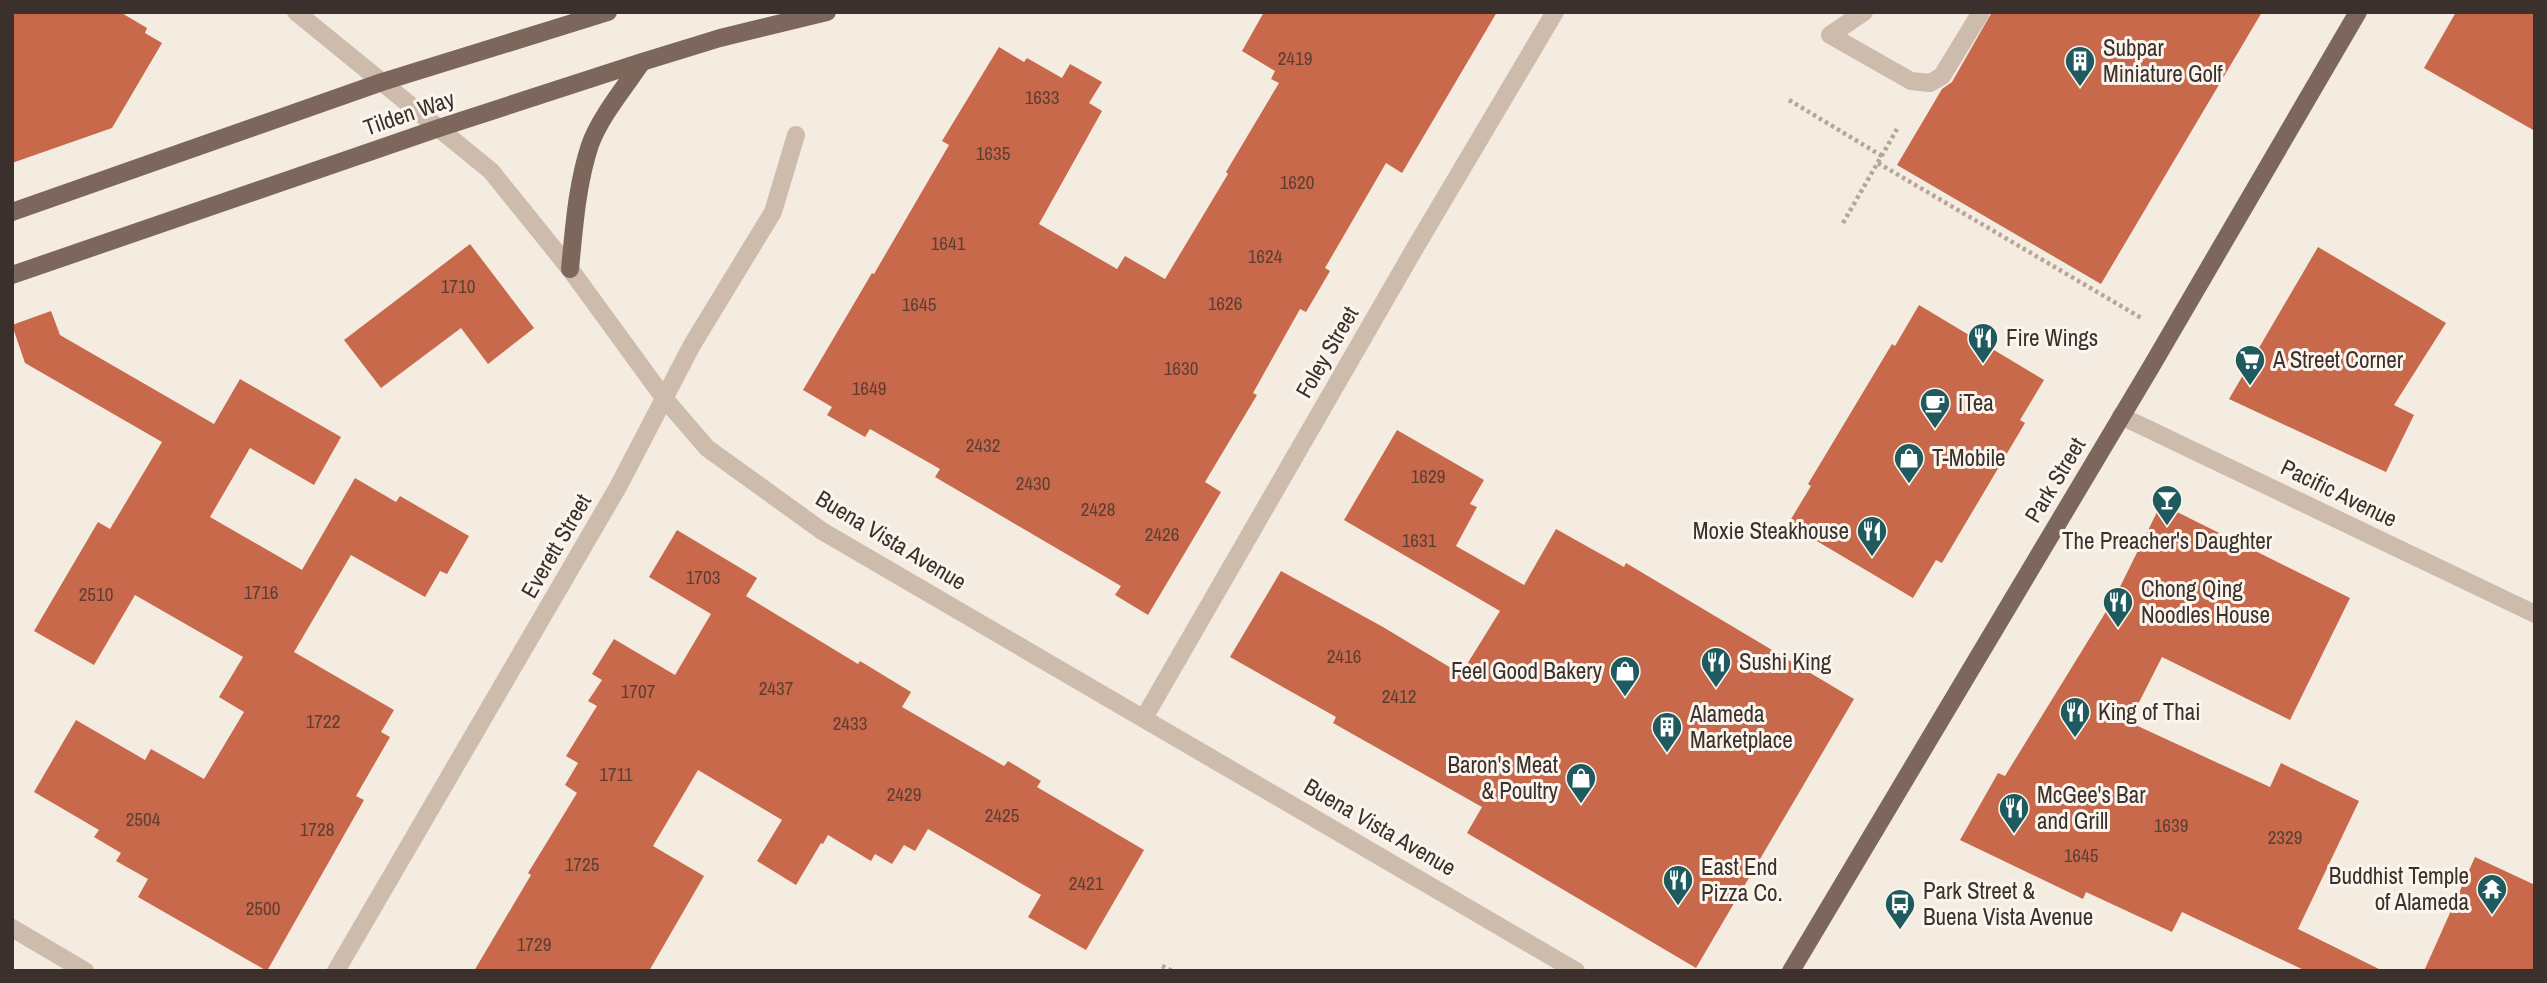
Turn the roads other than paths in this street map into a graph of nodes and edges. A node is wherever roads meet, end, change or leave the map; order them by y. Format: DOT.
graph roads {
  1 [pos="296,12"];
  2 [pos="608,12"];
  3 [pos="827,12"];
  4 [pos="1555,12"];
  5 [pos="1864,12"];
  6 [pos="1981,12"];
  7 [pos="2358,12"];
  8 [pos="642,62"];
  9 [pos="382,82"];
  10 [pos="439,128"];
  11 [pos="796,135"];
  12 [pos="12,212"];
  13 [pos="570,269"];
  14 [pos="12,275"];
  15 [pos="664,398"];
  16 [pos="2121,416"];
  17 [pos="2535,614"];
  18 [pos="1144,718"];
  19 [pos="12,928"];
  20 [pos="85,971"];
  21 [pos="335,971"];
  22 [pos="1576,971"];
  23 [pos="1791,971"];
  1 -- 9 [label="street, Buena Vista Avenue"];
  2 -- 9 [label="main road, Tilden Way"];
  3 -- 8 [label="main road, Tilden Way"];
  4 -- 18 [label="street, Foley Street"];
  5 -- 6 [label="street"];
  7 -- 16 [label="main road, Park Street"];
  8 -- 10 [label="main road, Tilden Way"];
  8 -- 13 [label="main road"];
  9 -- 10 [label="street, Buena Vista Avenue"];
  9 -- 12 [label="main road, Tilden Way"];
  10 -- 13 [label="street, Buena Vista Avenue"];
  10 -- 14 [label="main road, Tilden Way"];
  11 -- 15 [label="street, Everett Street"];
  13 -- 15 [label="street, Buena Vista Avenue"];
  15 -- 18 [label="street, Buena Vista Avenue"];
  15 -- 21 [label="street, Everett Street"];
  16 -- 17 [label="street, Pacific Avenue"];
  16 -- 23 [label="main road, Park Street"];
  18 -- 22 [label="street, Buena Vista Avenue"];
  19 -- 20 [label="street"];
}
